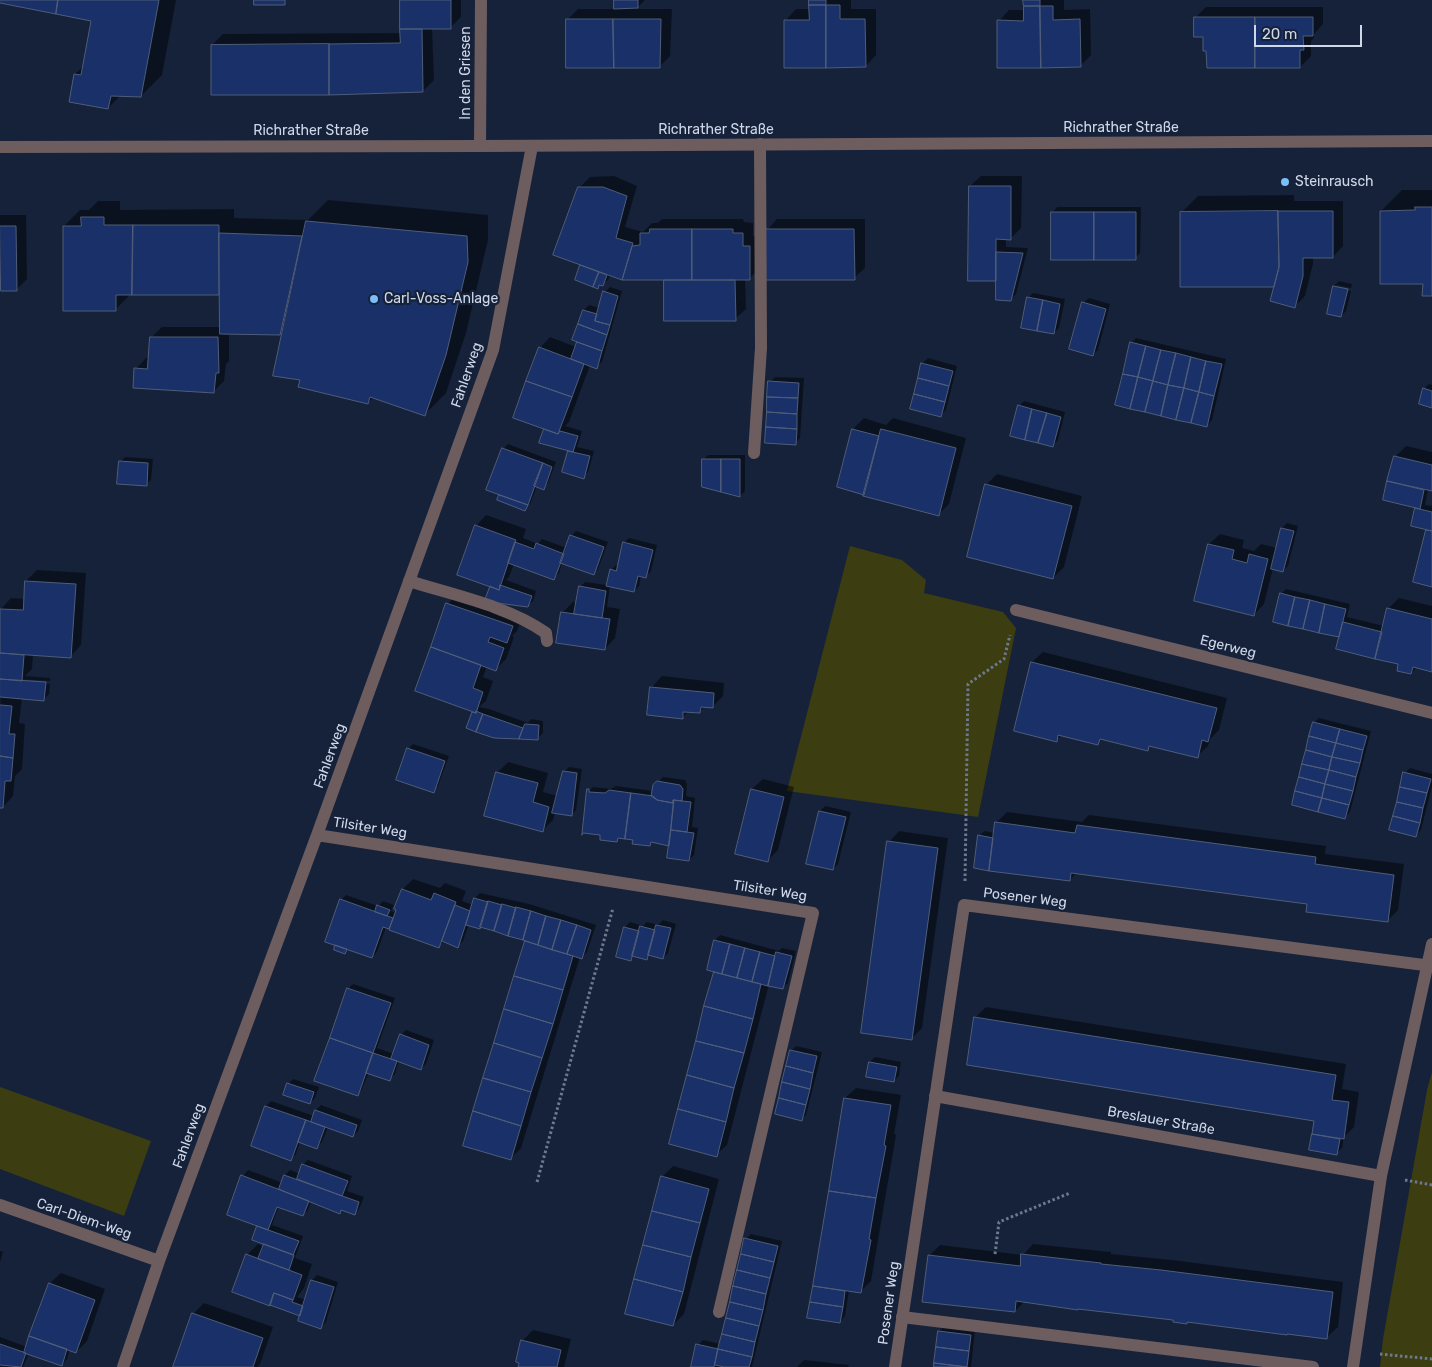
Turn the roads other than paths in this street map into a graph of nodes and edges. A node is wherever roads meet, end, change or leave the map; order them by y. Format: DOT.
graph roads {
  1 [pos="481,0"];
  2 [pos="1432,141"];
  3 [pos="760,144"];
  4 [pos="480,146"];
  5 [pos="532,146"];
  6 [pos="0,147"];
  7 [pos="754,453"];
  8 [pos="409,581"];
  9 [pos="1016,610"];
  10 [pos="547,641"];
  11 [pos="1432,713"];
  12 [pos="317,835"];
  13 [pos="1432,944"];
  14 [pos="1429,966"];
  15 [pos="935,1096"];
  16 [pos="1382,1176"];
  17 [pos="0,1206"];
  18 [pos="159,1261"];
  19 [pos="719,1312"];
  20 [pos="902,1317"];
  21 [pos="123,1367"];
  22 [pos="895,1367"];
  23 [pos="1312,1367"];
  24 [pos="1353,1367"];
  1 -- 4 [label="street, In den Griesen"];
  2 -- 3 [label="street, Richrather Straße"];
  3 -- 5 [label="street, Richrather Straße"];
  3 -- 7 [label="street"];
  4 -- 5 [label="street, Richrather Straße"];
  4 -- 6 [label="street, Richrather Straße"];
  5 -- 8 [label="street, Fahlerweg"];
  8 -- 10 [label="street"];
  8 -- 12 [label="street, Fahlerweg"];
  9 -- 11 [label="street, Egerweg"];
  12 -- 18 [label="street, Fahlerweg"];
  12 -- 19 [label="street, Tilsiter Weg"];
  13 -- 14 [label="street"];
  14 -- 15 [label="street, Posener Weg"];
  14 -- 16 [label="street"];
  15 -- 16 [label="street, Breslauer Straße"];
  15 -- 20 [label="street, Posener Weg"];
  16 -- 24 [label="street"];
  17 -- 18 [label="street, Carl-Diem-Weg"];
  18 -- 21 [label="street, Fahlerweg"];
  20 -- 22 [label="street, Posener Weg"];
  20 -- 23 [label="street"];
}
